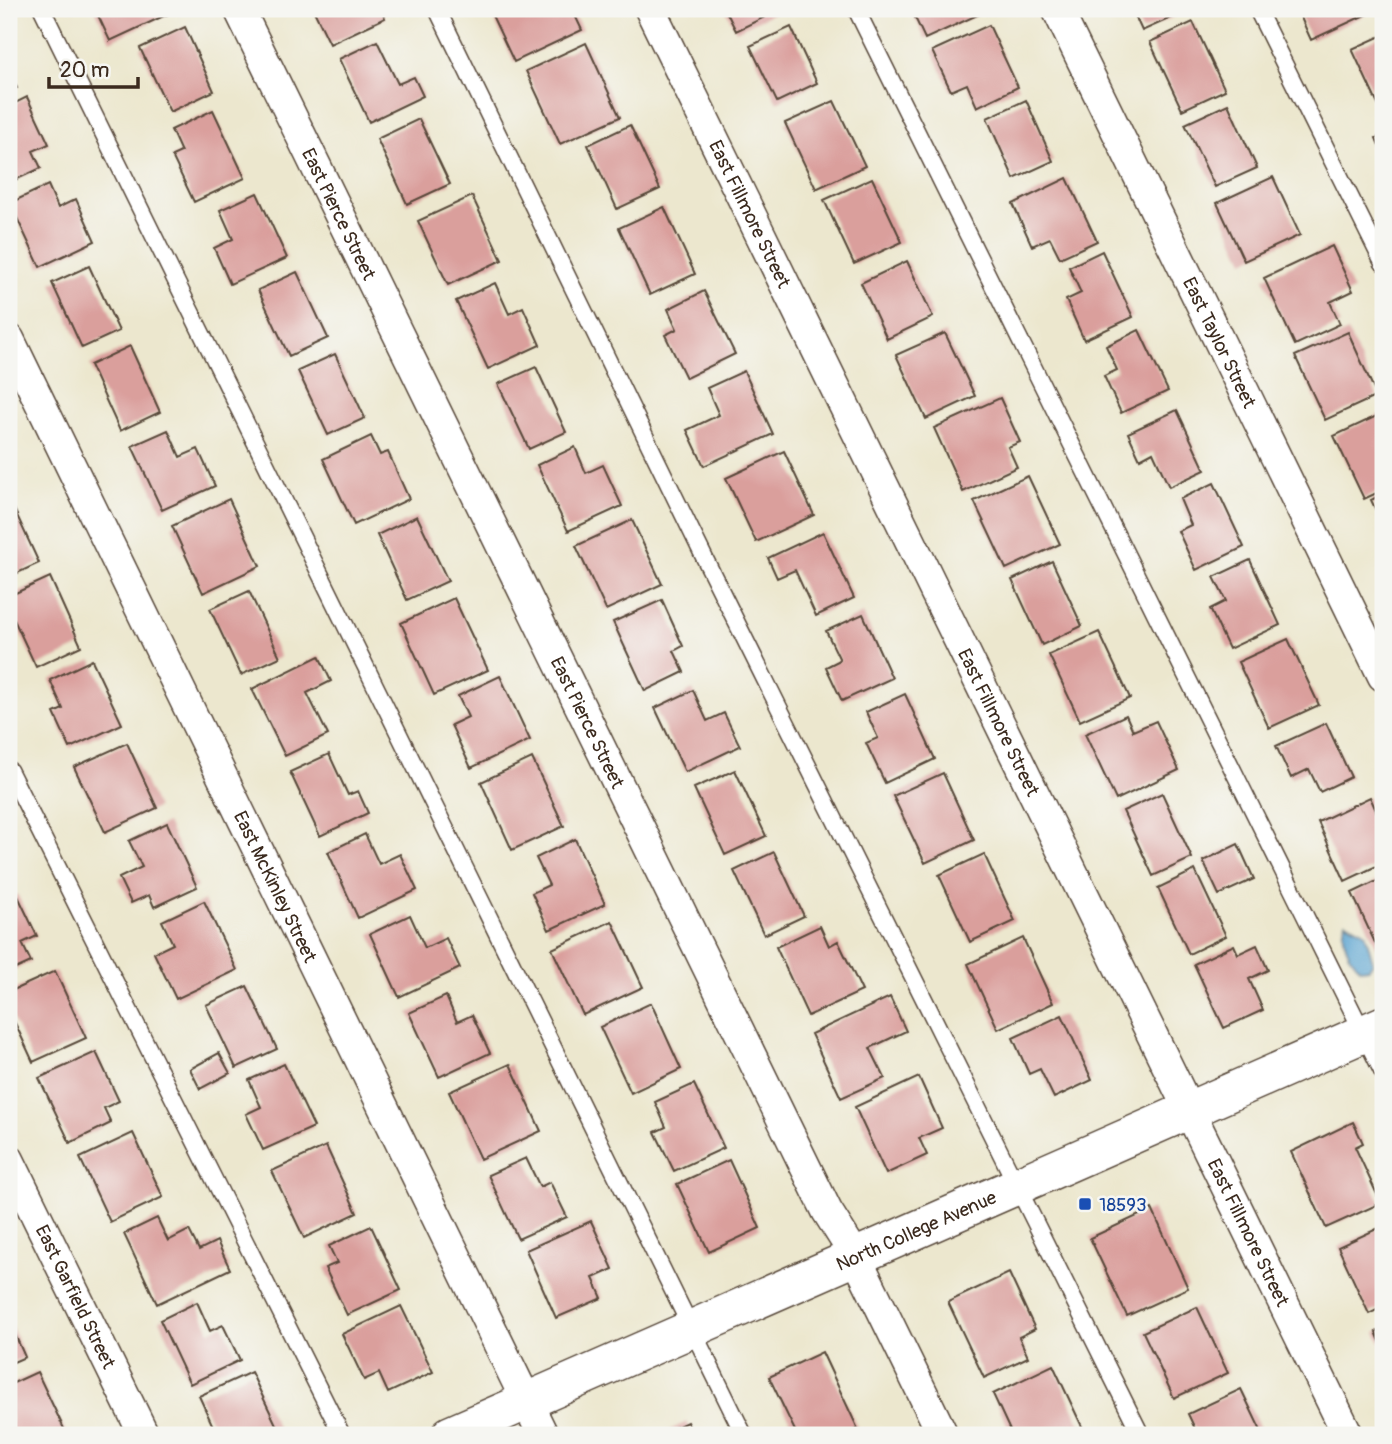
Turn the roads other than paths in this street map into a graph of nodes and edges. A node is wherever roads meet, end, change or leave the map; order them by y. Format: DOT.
graph roads {
  1 [pos="42,9"];
  2 [pos="239,9"];
  3 [pos="437,9"];
  4 [pos="650,9"];
  5 [pos="856,9"];
  6 [pos="1058,9"];
  7 [pos="1257,9"];
  8 [pos="1383,263"];
  9 [pos="9,339"];
  10 [pos="1383,676"];
  11 [pos="9,770"];
  12 [pos="1374,1030"];
  13 [pos="1383,1073"];
  14 [pos="1189,1110"];
  15 [pos="9,1160"];
  16 [pos="1019,1185"];
  17 [pos="856,1257"];
  18 [pos="692,1329"];
  19 [pos="527,1401"];
  20 [pos="144,1435"];
  21 [pos="342,1435"];
  22 [pos="450,1435"];
  23 [pos="543,1435"];
  24 [pos="744,1435"];
  25 [pos="943,1435"];
  26 [pos="1141,1435"];
  27 [pos="1348,1435"];
  1 -- 18 [label="lane"];
  2 -- 17 [label="street, East Pierce Street"];
  3 -- 16 [label="lane"];
  4 -- 14 [label="street, East Fillmore Street"];
  5 -- 12 [label="lane"];
  6 -- 10 [label="street, East Taylor Street"];
  7 -- 8 [label="lane"];
  9 -- 19 [label="street, East McKinley Street"];
  11 -- 21 [label="lane"];
  12 -- 13 [label="lane"];
  12 -- 14 [label="street, North College Avenue"];
  14 -- 16 [label="street, North College Avenue"];
  14 -- 27 [label="street, East Fillmore Street"];
  15 -- 20 [label="street, East Garfield Street"];
  16 -- 17 [label="street, North College Avenue"];
  16 -- 26 [label="lane"];
  17 -- 18 [label="street, North College Avenue"];
  17 -- 25 [label="street, East Pierce Street"];
  18 -- 19 [label="street, North College Avenue"];
  18 -- 24 [label="lane"];
  19 -- 22 [label="street, North College Avenue"];
  19 -- 23 [label="street, East McKinley Street"];
}
